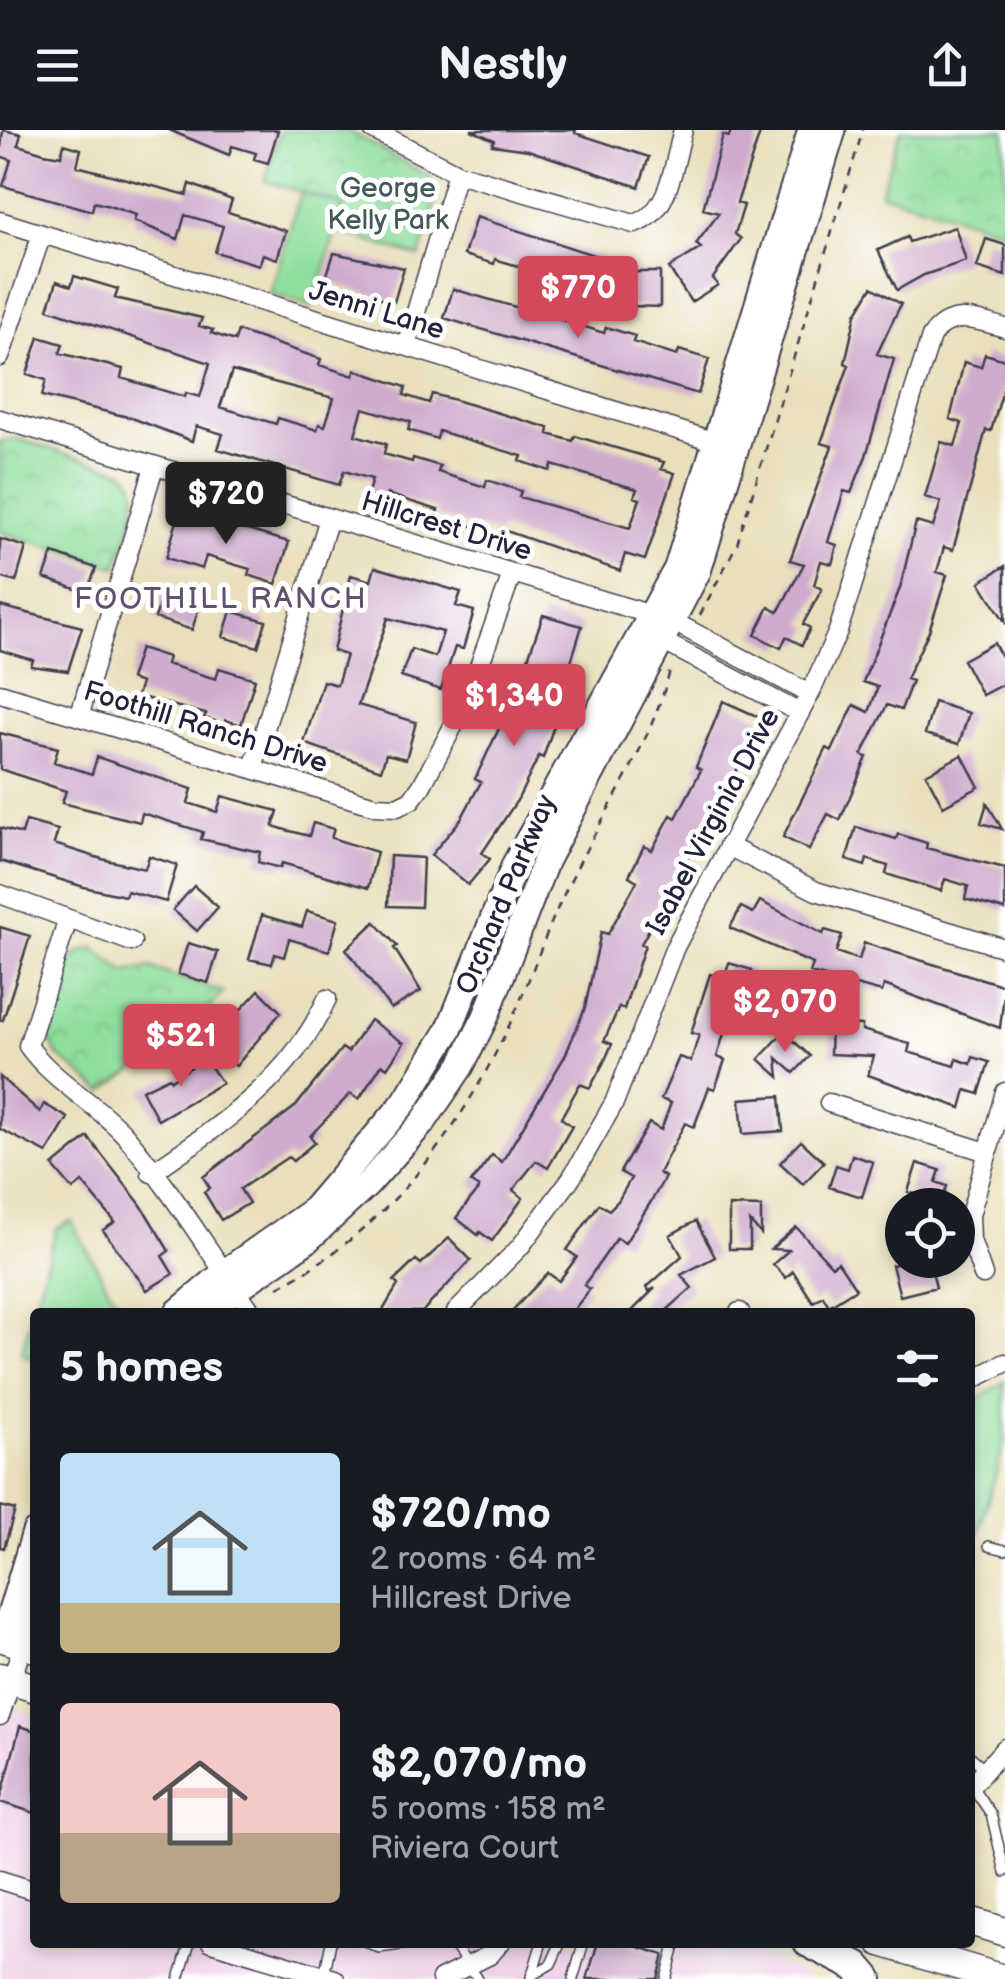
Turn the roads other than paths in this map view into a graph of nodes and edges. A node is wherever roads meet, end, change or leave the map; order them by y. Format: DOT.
graph roads {
  1 [pos="372,130"];
  2 [pos="683,130"];
  3 [pos="812,130"];
  4 [pos="833,130"];
  5 [pos="458,173"];
  6 [pos="0,221"];
  7 [pos="42,234"];
  8 [pos="1005,328"];
  9 [pos="406,346"];
  10 [pos="0,357"];
  11 [pos="0,419"];
  12 [pos="728,445"];
  13 [pos="154,467"];
  14 [pos="330,518"];
  15 [pos="512,574"];
  16 [pos="669,625"];
  17 [pos="0,693"];
  18 [pos="810,694"];
  19 [pos="800,713"];
  20 [pos="79,717"];
  21 [pos="253,768"];
  22 [pos="728,846"];
  23 [pos="0,894"];
  24 [pos="67,922"];
  25 [pos="132,942"];
  26 [pos="1005,948"];
  27 [pos="327,1000"];
  28 [pos="1005,1092"];
  29 [pos="829,1104"];
  30 [pos="988,1152"];
  31 [pos="152,1173"];
  32 [pos="983,1276"];
  33 [pos="230,1281"];
  34 [pos="185,1308"];
  35 [pos="206,1308"];
  36 [pos="249,1308"];
  37 [pos="460,1308"];
  38 [pos="1005,1364"];
  39 [pos="975,1379"];
  40 [pos="989,1546"];
  41 [pos="1005,1550"];
  42 [pos="30,1556"];
  43 [pos="30,1611"];
  44 [pos="12,1642"];
  45 [pos="15,1681"];
  46 [pos="0,1716"];
  47 [pos="1005,1748"];
  48 [pos="977,1762"];
  49 [pos="975,1793"];
  50 [pos="1005,1872"];
  51 [pos="0,1880"];
  52 [pos="30,1889"];
  53 [pos="975,1923"];
  54 [pos="1005,1932"];
  55 [pos="188,1948"];
  56 [pos="231,1948"];
  57 [pos="331,1948"];
  58 [pos="456,1948"];
  59 [pos="480,1948"];
  60 [pos="496,1948"];
  61 [pos="540,1948"];
  62 [pos="558,1948"];
  63 [pos="582,1948"];
  64 [pos="675,1948"];
  65 [pos="821,1948"];
  66 [pos="900,1948"];
  67 [pos="473,1972"];
  68 [pos="329,1977"];
  69 [pos="531,1978"];
  70 [pos="179,1979"];
  71 [pos="441,1979"];
  72 [pos="573,1979"];
  73 [pos="666,1979"];
  74 [pos="867,1979"];
  75 [pos="1003,1979"];
  1 -- 5 [label="street"];
  2 -- 5 [label="street"];
  3 -- 12 [label="street, Orchard Parkway"];
  4 -- 12 [label="street, Orchard Parkway"];
  5 -- 9 [label="street"];
  6 -- 7 [label="street, Jenni Lane"];
  7 -- 9 [label="street, Jenni Lane"];
  7 -- 10 [label="street"];
  8 -- 18 [label="street, Isabel Virginia Drive"];
  9 -- 12 [label="street, Jenni Lane"];
  11 -- 13 [label="street, Hillcrest Drive"];
  12 -- 16 [label="street, Orchard Parkway"];
  13 -- 14 [label="street, Hillcrest Drive"];
  13 -- 20 [label="street"];
  14 -- 15 [label="street, Hillcrest Drive"];
  14 -- 21 [label="street"];
  15 -- 16 [label="street, Hillcrest Drive"];
  15 -- 21 [label="street, Foothill Ranch Drive"];
  16 -- 18 [label="street, Hillcrest Drive"];
  16 -- 19 [label="street, Hillcrest Drive"];
  16 -- 33 [label="street, Orchard Parkway"];
  17 -- 20 [label="street, Foothill Ranch Drive"];
  18 -- 19 [label="street, Isabel Virginia Drive"];
  19 -- 22 [label="street, Isabel Virginia Drive"];
  20 -- 21 [label="street, Foothill Ranch Drive"];
  22 -- 26 [label="street"];
  22 -- 37 [label="street, Isabel Virginia Drive"];
  23 -- 24 [label="street"];
  24 -- 25 [label="street"];
  24 -- 31 [label="street"];
  27 -- 31 [label="street"];
  28 -- 30 [label="street"];
  29 -- 30 [label="street"];
  30 -- 32 [label="street"];
  31 -- 33 [label="street"];
  33 -- 34 [label="street, Orchard Parkway"];
  33 -- 35 [label="street, Orchard Parkway"];
  33 -- 36 [label="street"];
  38 -- 39 [label="street"];
  40 -- 41 [label="lane"];
  42 -- 44 [label="street"];
  43 -- 44 [label="street"];
  44 -- 45 [label="street"];
  45 -- 46 [label="street"];
  47 -- 48 [label="street"];
  49 -- 50 [label="lane"];
  51 -- 52 [label="street"];
  53 -- 54 [label="main road"];
  55 -- 70 [label="lane"];
  56 -- 68 [label="street"];
  57 -- 68 [label="lane"];
  58 -- 67 [label="lane"];
  59 -- 67 [label="street"];
  60 -- 67 [label="street"];
  61 -- 69 [label="lane"];
  62 -- 69 [label="lane"];
  63 -- 72 [label="lane"];
  64 -- 73 [label="lane"];
  65 -- 74 [label="highway"];
  66 -- 75 [label="main road"];
  67 -- 71 [label="street"];
}
